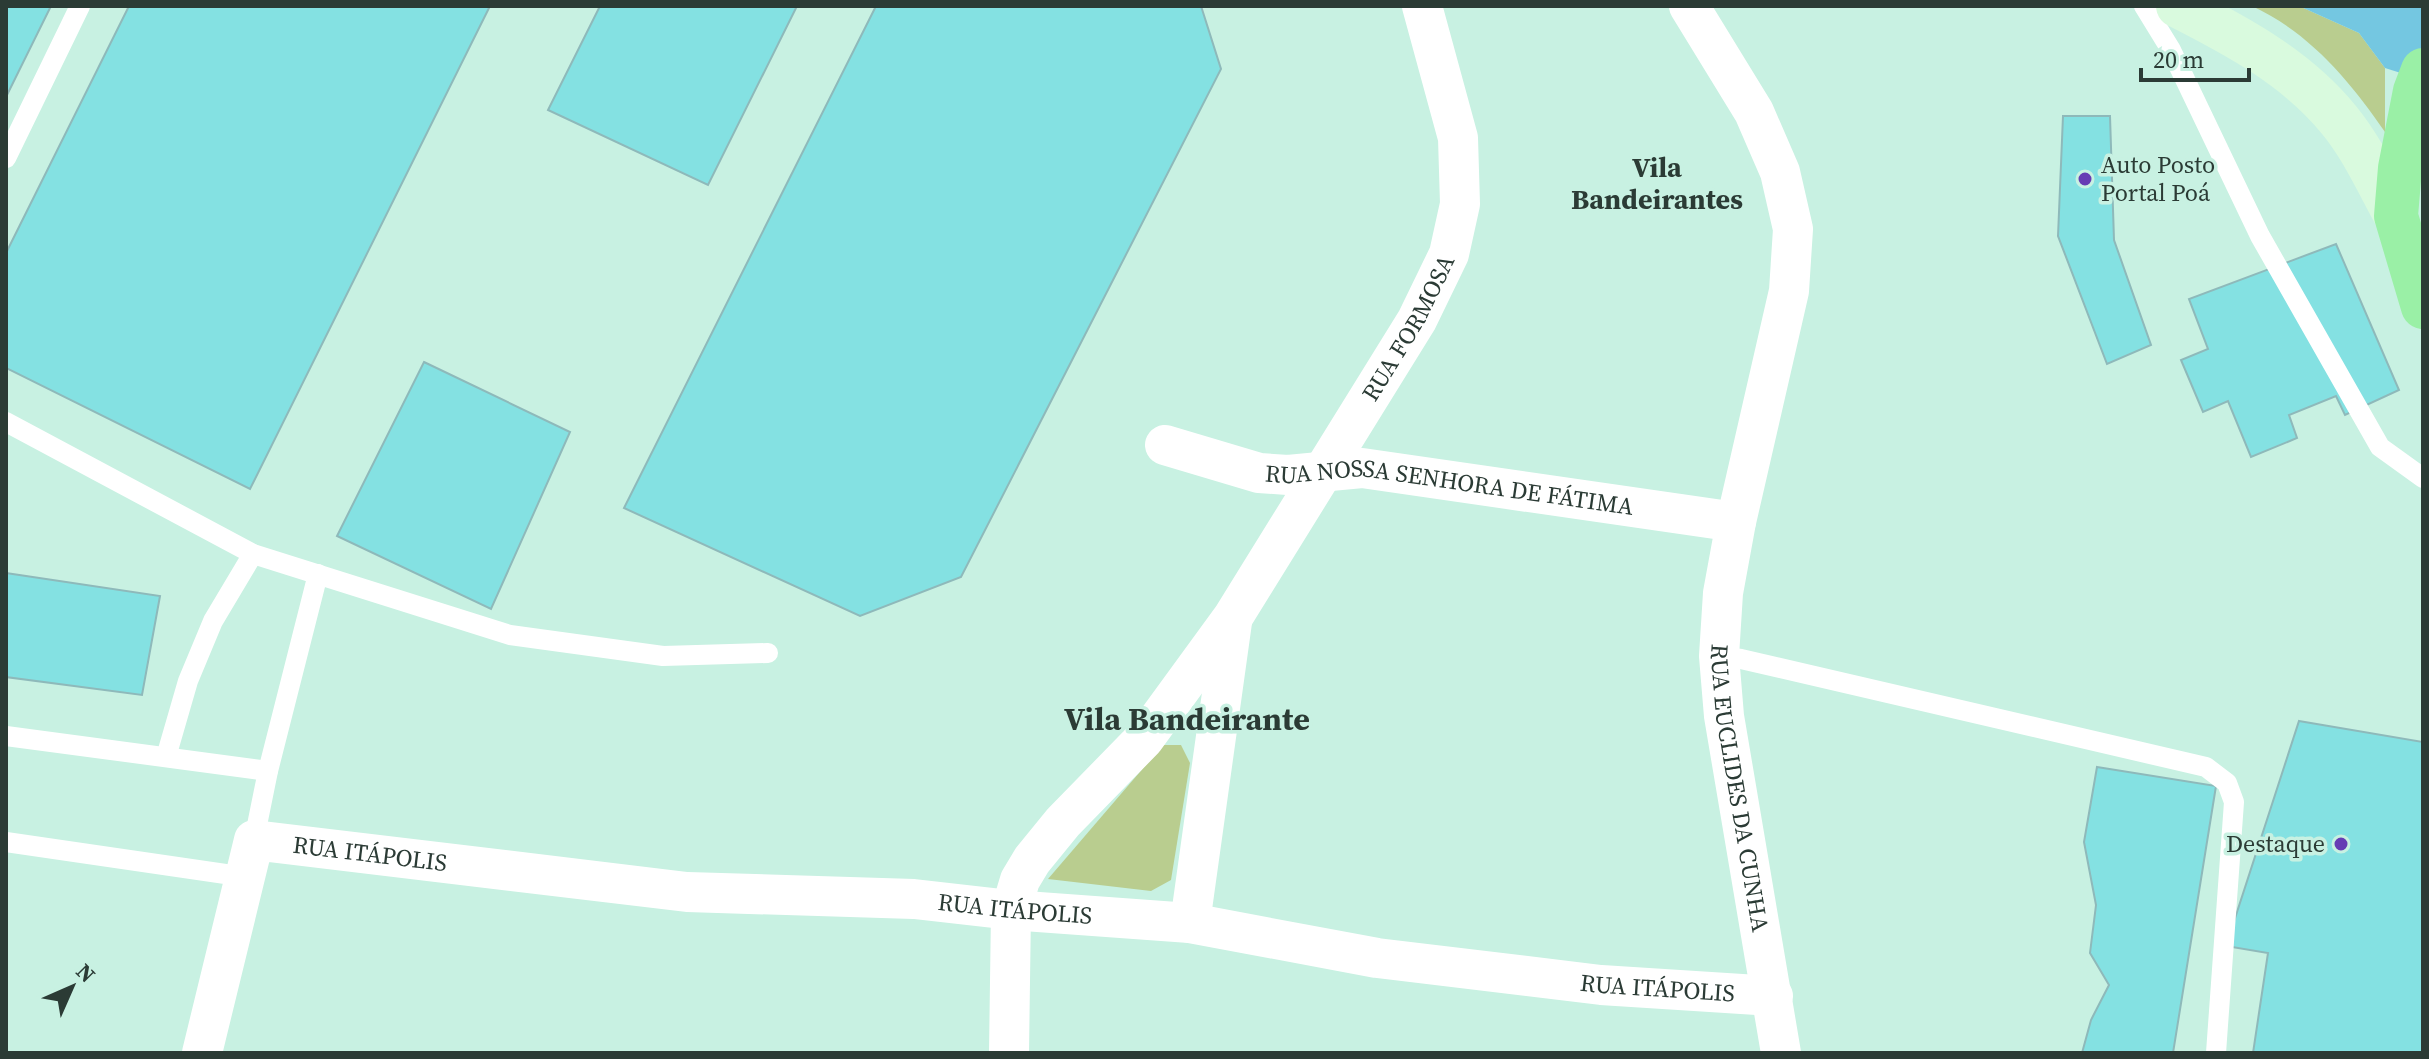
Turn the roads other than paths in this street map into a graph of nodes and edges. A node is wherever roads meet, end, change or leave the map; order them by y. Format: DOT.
graph roads {
  1 [pos="80,6"];
  2 [pos="1422,6"];
  3 [pos="1689,6"];
  4 [pos="2144,6"];
  5 [pos="2178,6"];
  6 [pos="2419,81"];
  7 [pos="6,158"];
  8 [pos="2396,216"];
  9 [pos="2423,307"];
  10 [pos="6,422"];
  11 [pos="1165,445"];
  12 [pos="1323,470"];
  13 [pos="2423,478"];
  14 [pos="1736,522"];
  15 [pos="253,554"];
  16 [pos="318,574"];
  17 [pos="1233,617"];
  18 [pos="768,653"];
  19 [pos="1719,656"];
  20 [pos="6,736"];
  21 [pos="166,757"];
  22 [pos="268,771"];
  23 [pos="6,842"];
  24 [pos="250,858"];
  25 [pos="1011,910"];
  26 [pos="1190,923"];
  27 [pos="1773,996"];
  28 [pos="202,1053"];
  29 [pos="1009,1053"];
  30 [pos="1781,1053"];
  31 [pos="2216,1053"];
  1 -- 7 [label="lane"];
  2 -- 12 [label="street, RUA FORMOSA"];
  3 -- 14 [label="street, RUA EUCLIDES DA CUNHA"];
  4 -- 13 [label="lane"];
  5 -- 8 [label="main road"];
  6 -- 8 [label="highway"];
  8 -- 9 [label="highway"];
  10 -- 15 [label="lane"];
  11 -- 12 [label="street, RUA NOSSA SENHORA DE FÁTIMA"];
  12 -- 14 [label="street, RUA NOSSA SENHORA DE FÁTIMA"];
  12 -- 17 [label="street, RUA FORMOSA"];
  14 -- 19 [label="street, RUA EUCLIDES DA CUNHA"];
  15 -- 16 [label="lane"];
  15 -- 21 [label="lane"];
  16 -- 18 [label="lane"];
  16 -- 22 [label="lane"];
  17 -- 25 [label="street, RUA FORMOSA"];
  17 -- 26 [label="street, RUA FORMOSA"];
  19 -- 27 [label="street, RUA EUCLIDES DA CUNHA"];
  19 -- 31 [label="lane"];
  20 -- 21 [label="lane"];
  21 -- 22 [label="lane"];
  22 -- 24 [label="lane"];
  23 -- 24 [label="lane"];
  24 -- 25 [label="street, RUA ITÁPOLIS"];
  24 -- 28 [label="street"];
  25 -- 26 [label="street, RUA ITÁPOLIS"];
  25 -- 29 [label="street, RUA FORMOSA"];
  26 -- 27 [label="street, RUA ITÁPOLIS"];
  27 -- 30 [label="street, RUA EUCLIDES DA CUNHA"];
}
